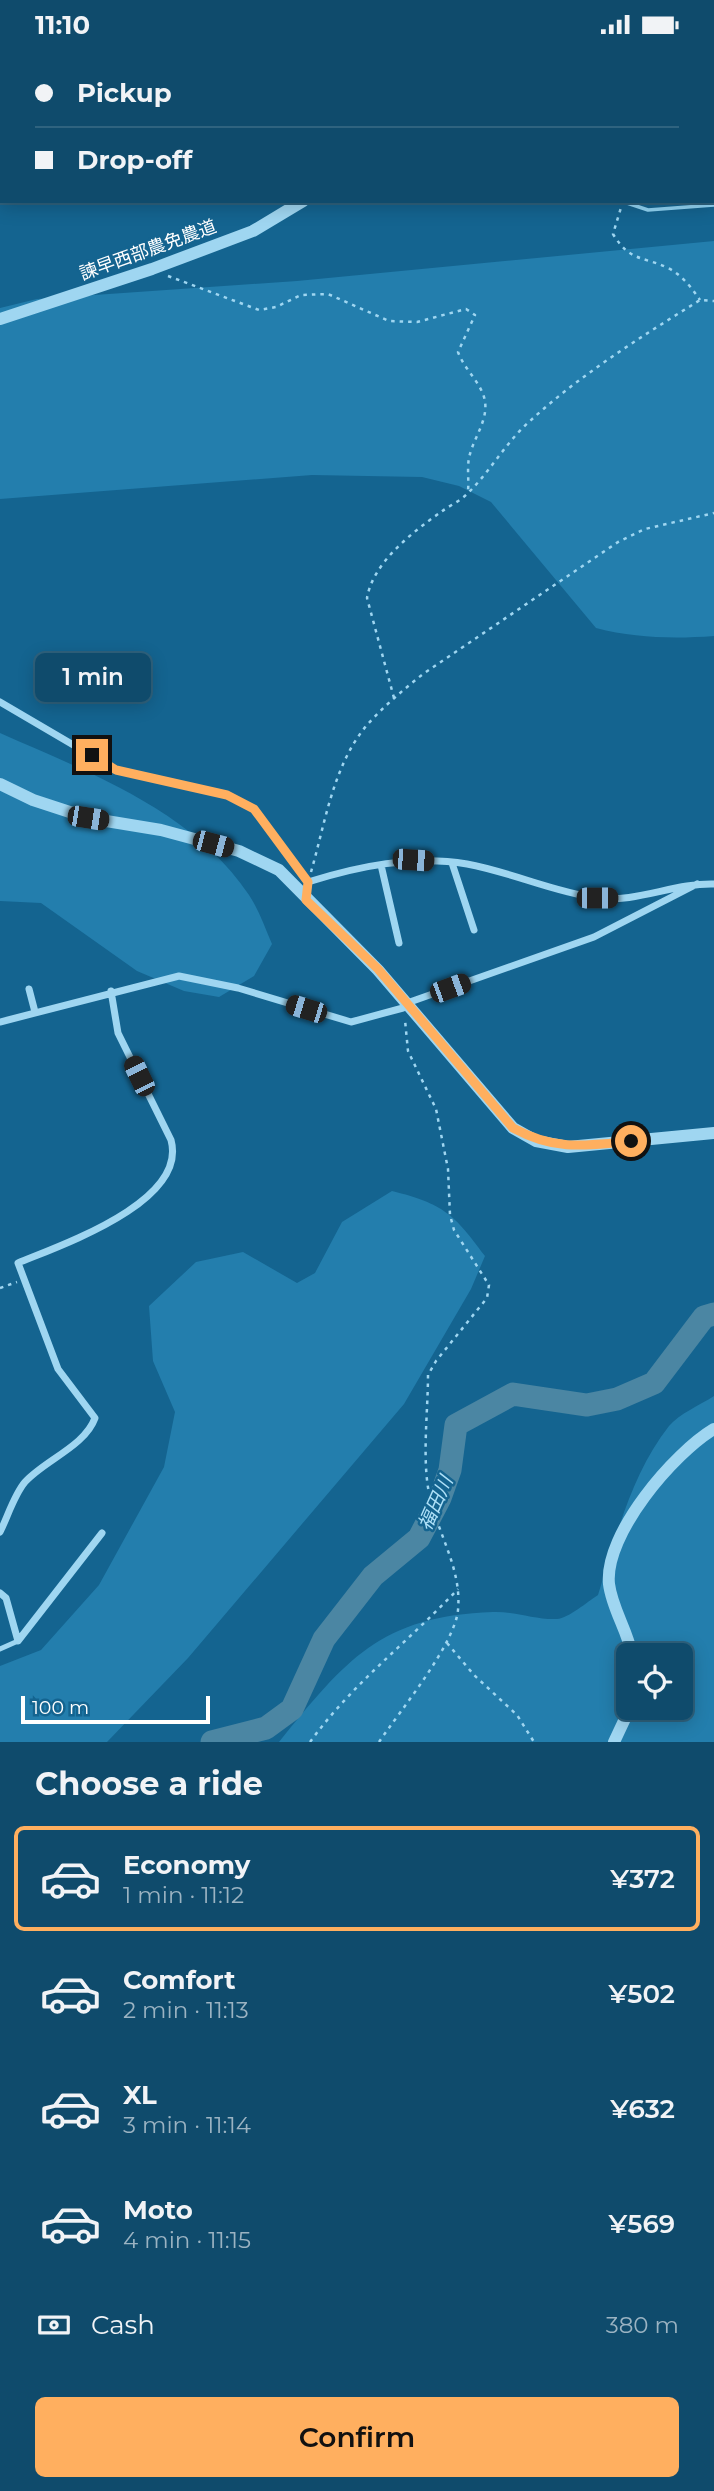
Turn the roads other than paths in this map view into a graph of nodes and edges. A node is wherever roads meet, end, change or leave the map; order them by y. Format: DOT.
graph roads {
  1 [pos="300,203"];
  2 [pos="0,319"];
  3 [pos="0,702"];
  4 [pos="0,784"];
  5 [pos="452,863"];
  6 [pos="381,865"];
  7 [pos="308,882"];
  8 [pos="697,884"];
  9 [pos="714,884"];
  10 [pos="306,900"];
  11 [pos="474,930"];
  12 [pos="400,943"];
  13 [pos="29,989"];
  14 [pos="111,991"];
  15 [pos="405,1006"];
  16 [pos="36,1012"];
  17 [pos="0,1022"];
  18 [pos="714,1133"];
  19 [pos="714,1429"];
  20 [pos="0,1532"];
  21 [pos="102,1533"];
  22 [pos="0,1593"];
  23 [pos="18,1641"];
  24 [pos="628,1643"];
  25 [pos="0,1649"];
  26 [pos="624,1720"];
  27 [pos="614,1742"];
  1 -- 2 [label="street, 諫早西部農免農道"];
  3 -- 7 [label="street"];
  4 -- 10 [label="street"];
  5 -- 6 [label="street"];
  5 -- 8 [label="street"];
  5 -- 11 [label="street"];
  6 -- 7 [label="street"];
  6 -- 12 [label="street"];
  7 -- 10 [label="street"];
  8 -- 9 [label="street"];
  8 -- 15 [label="street"];
  10 -- 15 [label="street"];
  13 -- 16 [label="street"];
  14 -- 15 [label="street"];
  14 -- 16 [label="street"];
  14 -- 20 [label="street"];
  15 -- 18 [label="street"];
  16 -- 17 [label="street"];
  19 -- 24 [label="street"];
  21 -- 23 [label="street"];
  22 -- 23 [label="street"];
  23 -- 25 [label="lane"];
  26 -- 27 [label="street"];
}
